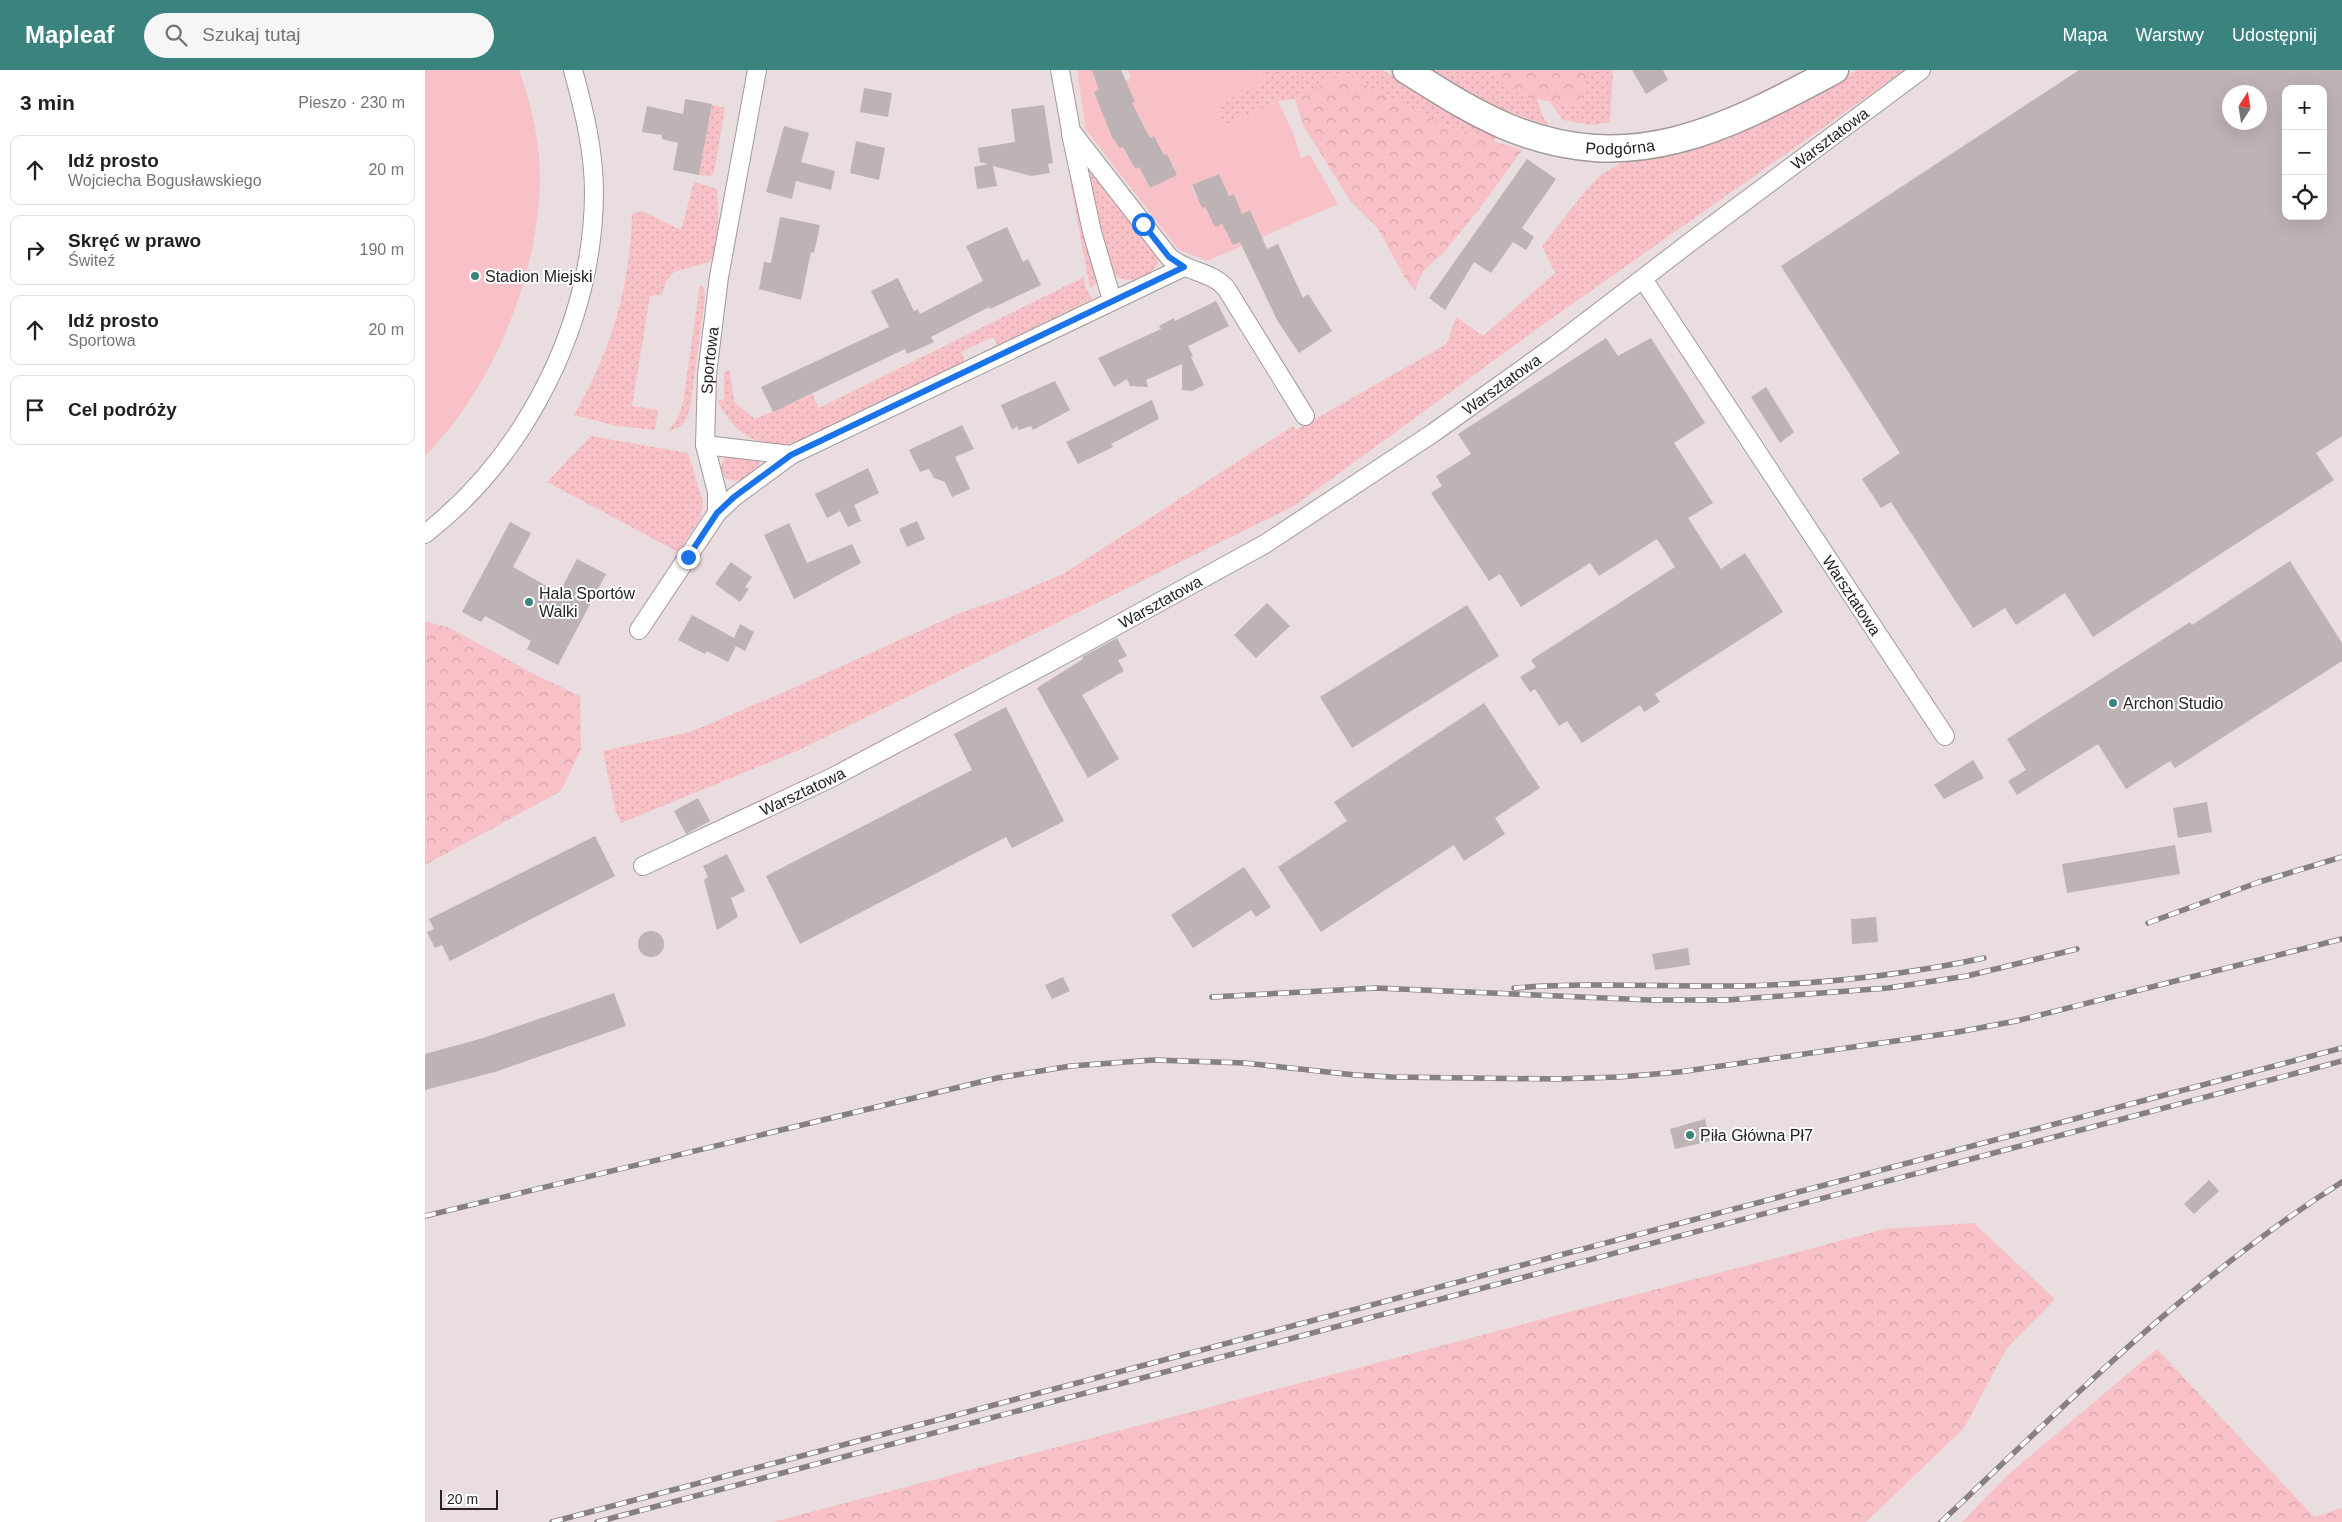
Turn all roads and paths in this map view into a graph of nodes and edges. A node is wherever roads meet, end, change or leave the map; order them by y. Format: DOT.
graph roads {
  1 [pos="573,70"];
  2 [pos="757,70"];
  3 [pos="1060,70"];
  4 [pos="1406,70"];
  5 [pos="1835,70"];
  6 [pos="1921,70"];
  7 [pos="1071,131"];
  8 [pos="1184,267"];
  9 [pos="1643,279"];
  10 [pos="1113,300"];
  11 [pos="1305,416"];
  12 [pos="705,445"];
  13 [pos="791,455"];
  14 [pos="717,513"];
  15 [pos="425,534"];
  16 [pos="639,630"];
  17 [pos="1945,736"];
  18 [pos="643,866"];
  1 -- 15 [label="street"];
  2 -- 12 [label="street, Sportowa"];
  3 -- 7 [label="street"];
  4 -- 5 [label="street, Podgórna"];
  6 -- 9 [label="street, Warsztatowa"];
  7 -- 8 [label="street"];
  7 -- 10 [label="street"];
  8 -- 10 [label="street"];
  8 -- 11 [label="street"];
  9 -- 17 [label="street, Warsztatowa"];
  9 -- 18 [label="street, Warsztatowa"];
  10 -- 13 [label="street"];
  12 -- 13 [label="street"];
  12 -- 14 [label="street, Sportowa"];
  13 -- 14 [label="street"];
  14 -- 16 [label="street"];
}
